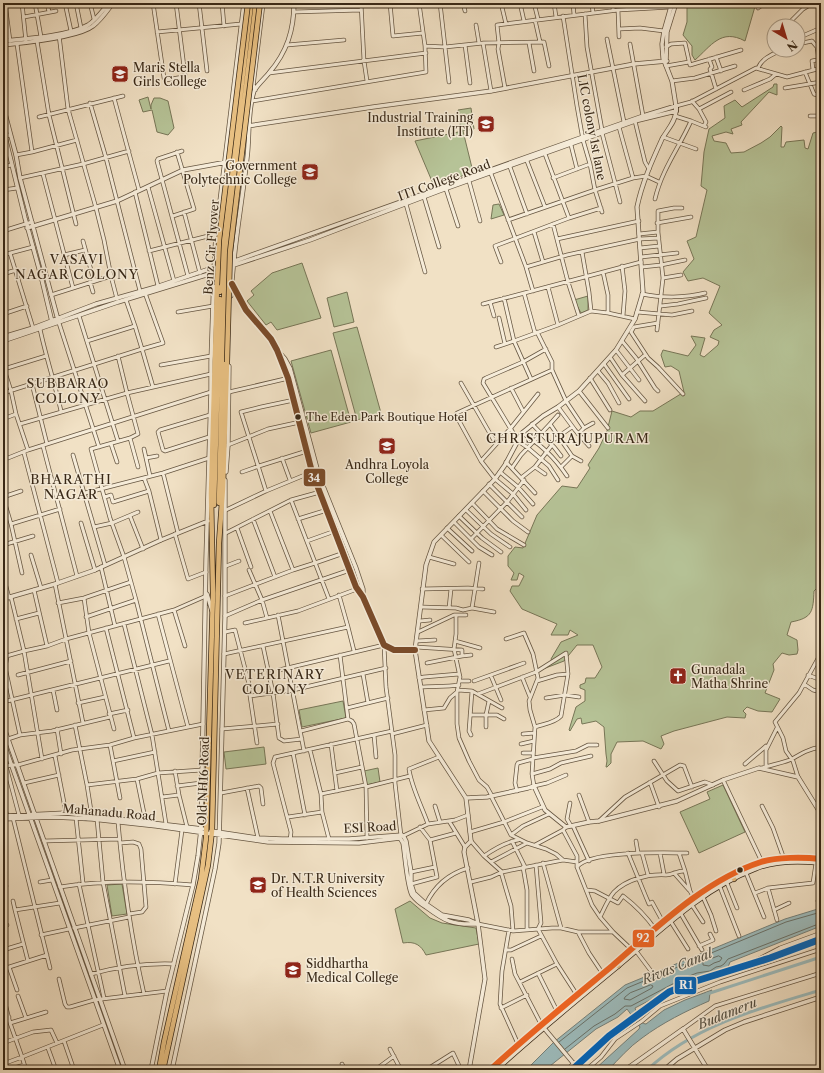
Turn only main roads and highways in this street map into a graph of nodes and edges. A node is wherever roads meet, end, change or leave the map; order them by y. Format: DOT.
graph roads {
  1 [pos="250,3"];
  2 [pos="256,3"];
  3 [pos="260,3"];
  4 [pos="223,267"];
  5 [pos="223,488"];
  6 [pos="212,494"];
  7 [pos="220,526"];
  8 [pos="213,529"];
  9 [pos="209,832"];
  10 [pos="821,859"];
  11 [pos="821,863"];
  12 [pos="732,877"];
  13 [pos="634,950"];
  14 [pos="617,965"];
  15 [pos="554,1017"];
  16 [pos="517,1047"];
  17 [pos="159,1070"];
  18 [pos="163,1070"];
  19 [pos="490,1070"];
  20 [pos="496,1070"];
  1 -- 4 [label="main road"];
  1 -- 6 [label="main road, Benz Cir Flyover, bridge"];
  2 -- 4 [label="main road"];
  3 -- 5 [label="main road, Benz Cir Flyover, bridge"];
  4 -- 7 [label="main road"];
  4 -- 8 [label="main road"];
  5 -- 7 [label="main road, Old NH16 Road"];
  6 -- 8 [label="main road, Old NH16 Road"];
  7 -- 9 [label="main road, Old NH16 Road"];
  8 -- 9 [label="main road, Old NH16 Road"];
  9 -- 17 [label="main road, Old NH16 Road"];
  9 -- 18 [label="main road, Old NH16 Road"];
  10 -- 12 [label="main road"];
  11 -- 12 [label="main road"];
  12 -- 13 [label="main road"];
  12 -- 13 [label="main road"];
  13 -- 14 [label="main road"];
  14 -- 15 [label="main road"];
  14 -- 15 [label="main road"];
  15 -- 16 [label="main road"];
  16 -- 19 [label="main road"];
  16 -- 20 [label="main road"];
}
